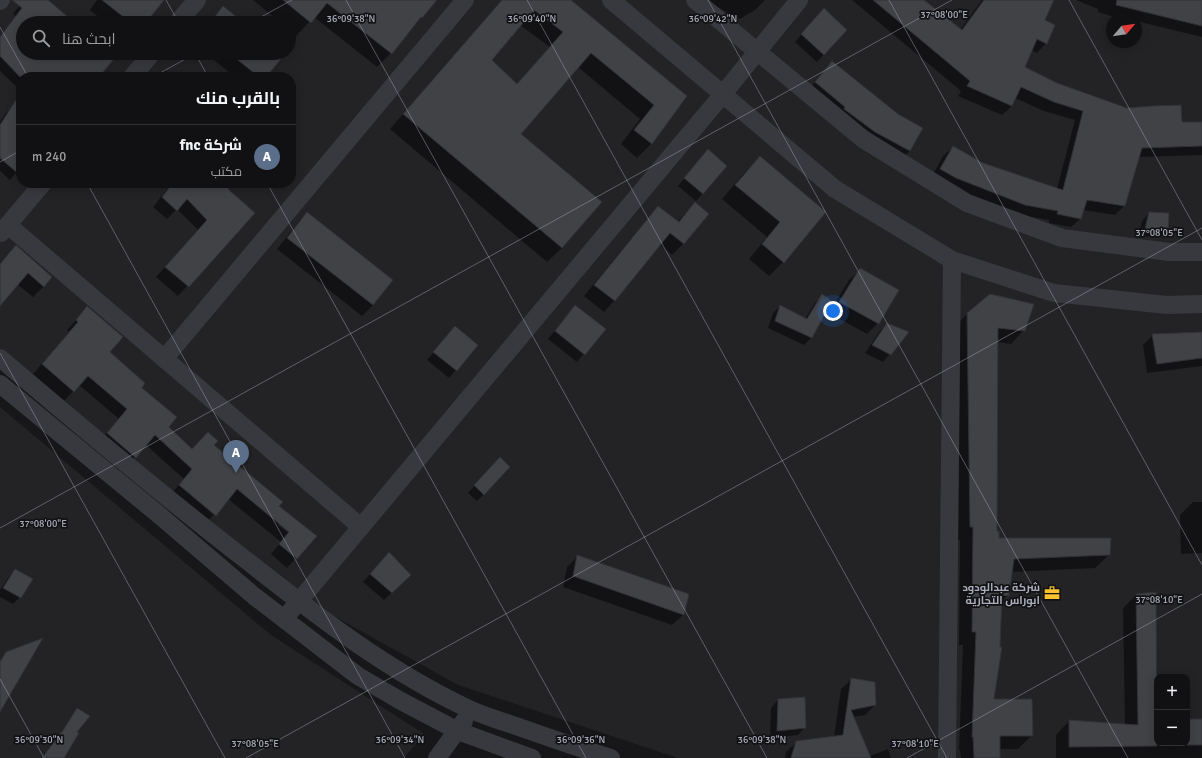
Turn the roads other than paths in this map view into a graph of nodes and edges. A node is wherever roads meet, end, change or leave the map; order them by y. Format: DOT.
graph roads {
  1 [pos="197,0"];
  2 [pos="465,0"];
  3 [pos="611,0"];
  4 [pos="695,0"];
  5 [pos="799,0"];
  6 [pos="183,16"];
  7 [pos="758,52"];
  8 [pos="146,60"];
  9 [pos="136,72"];
  10 [pos="723,94"];
  11 [pos="39,188"];
  12 [pos="4,230"];
  13 [pos="1202,252"];
  14 [pos="952,260"];
  15 [pos="1202,304"];
  16 [pos="0,358"];
  17 [pos="164,359"];
  18 [pos="0,384"];
  19 [pos="361,527"];
  20 [pos="299,602"];
  21 [pos="284,619"];
  22 [pos="472,710"];
  23 [pos="458,731"];
  24 [pos="437,758"];
  25 [pos="532,758"];
  26 [pos="611,758"];
  27 [pos="947,758"];
  1 -- 6 [label="street"];
  2 -- 17 [label="street"];
  3 -- 10 [label="street"];
  4 -- 7 [label="street"];
  5 -- 7 [label="street"];
  7 -- 10 [label="street"];
  7 -- 13 [label="street"];
  8 -- 9 [label="street"];
  10 -- 14 [label="street"];
  10 -- 19 [label="street"];
  11 -- 12 [label="street"];
  12 -- 17 [label="street"];
  14 -- 15 [label="street"];
  14 -- 27 [label="street"];
  16 -- 20 [label="street"];
  17 -- 19 [label="street"];
  18 -- 21 [label="street"];
  19 -- 20 [label="street"];
  20 -- 21 [label="street"];
  20 -- 22 [label="street"];
  21 -- 23 [label="street"];
  22 -- 23 [label="street"];
  22 -- 26 [label="street"];
  23 -- 24 [label="street"];
  23 -- 25 [label="street"];
}
